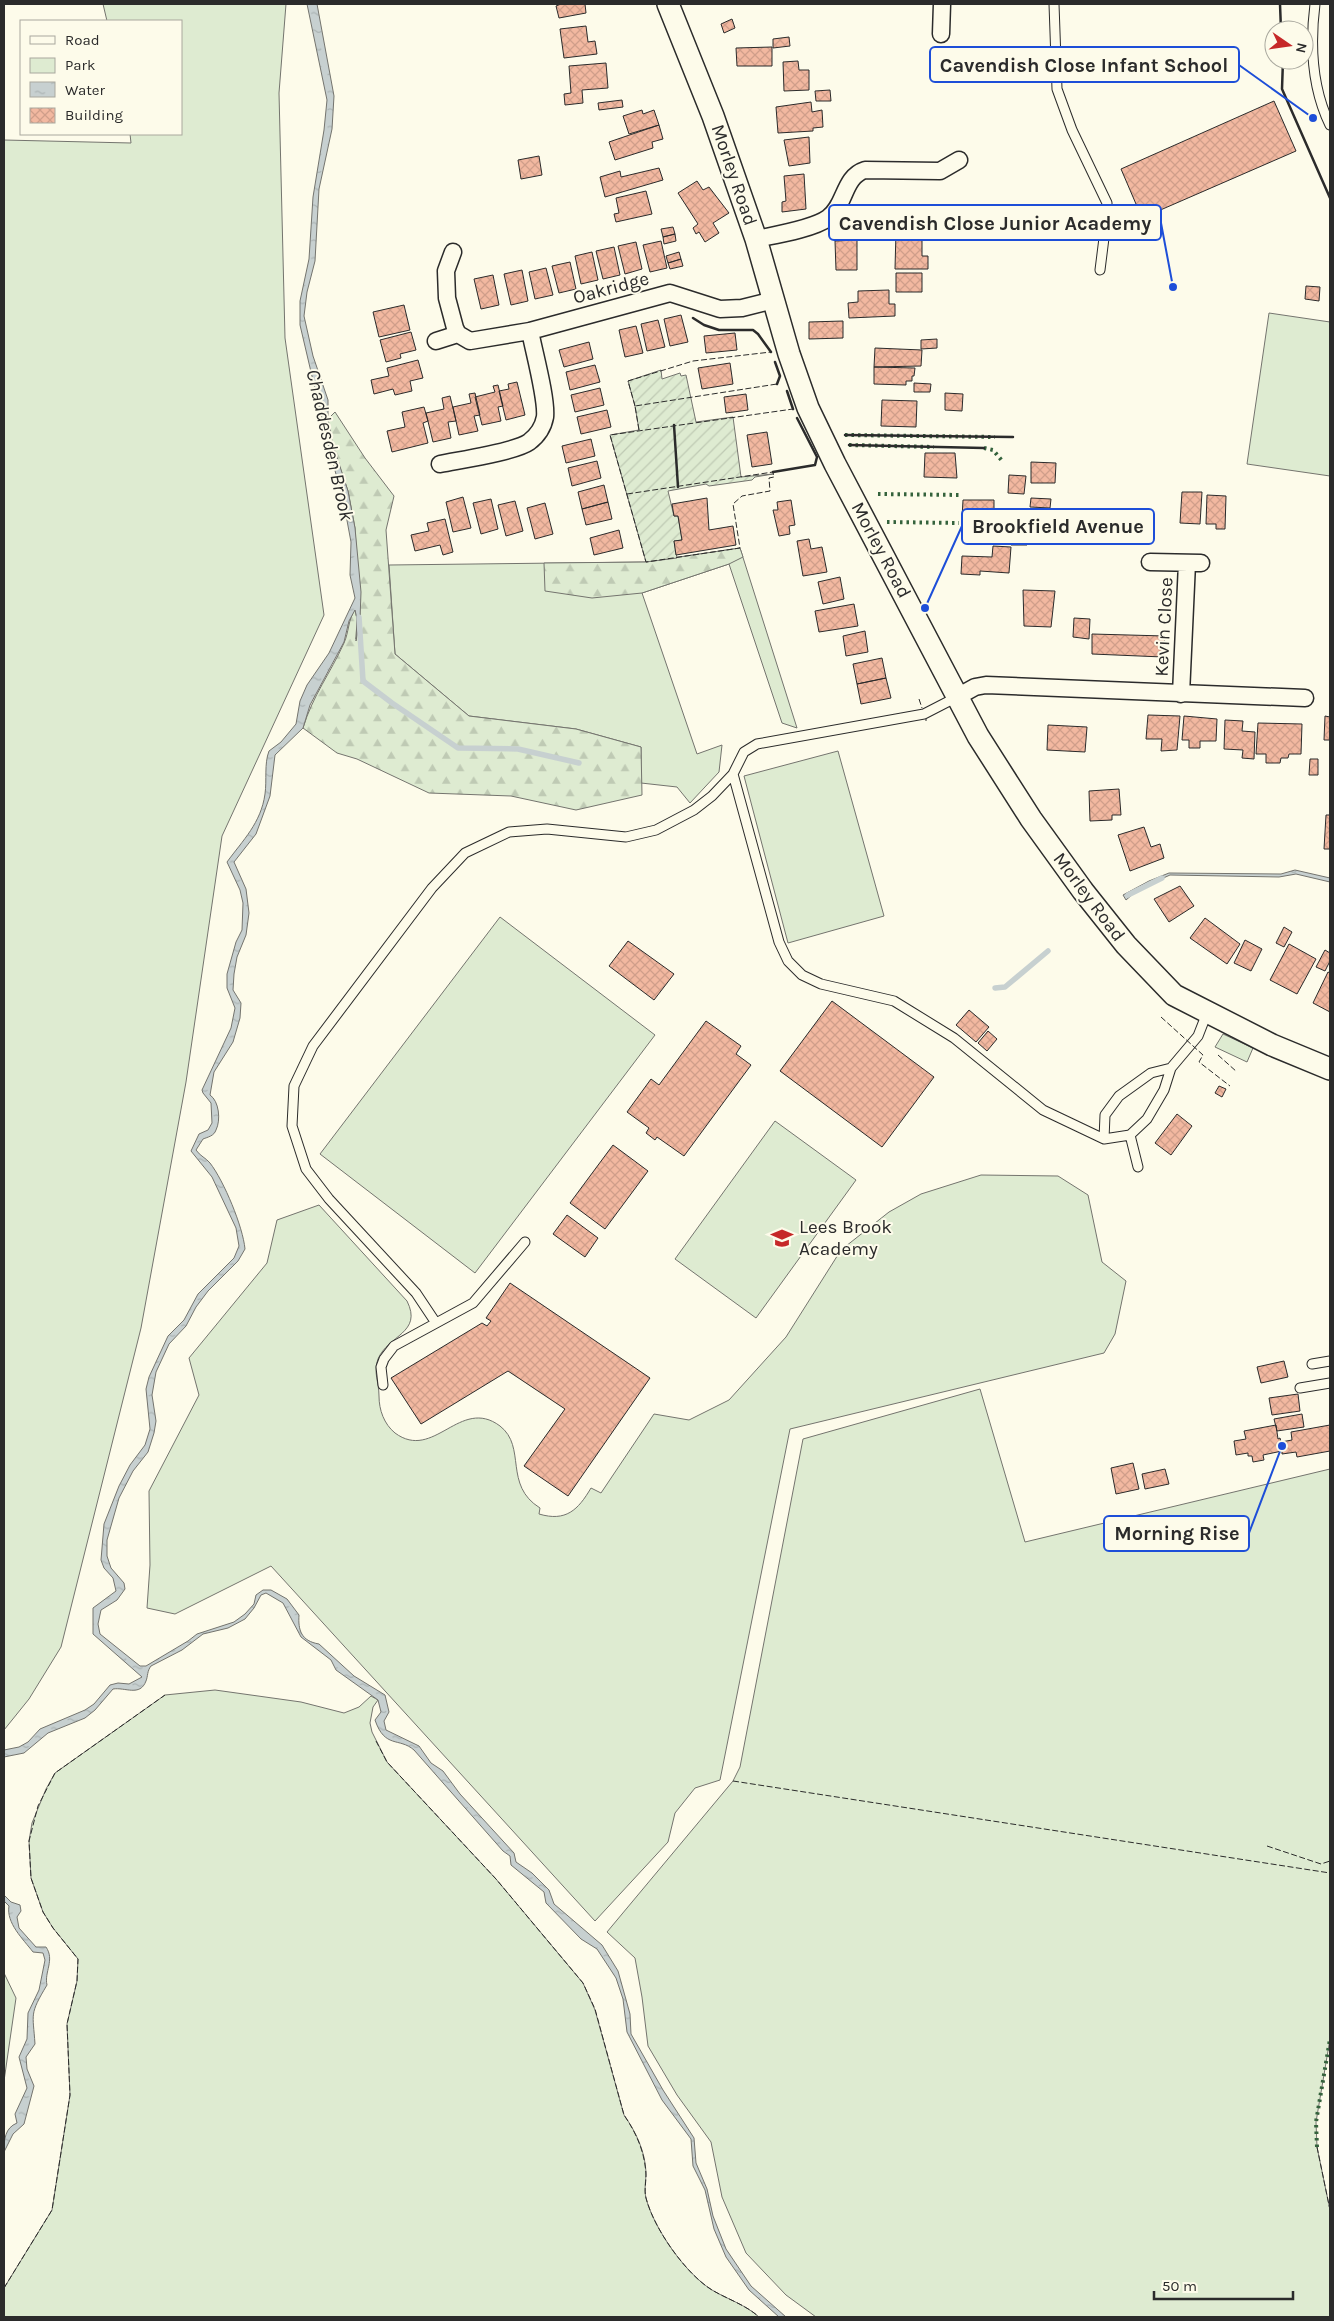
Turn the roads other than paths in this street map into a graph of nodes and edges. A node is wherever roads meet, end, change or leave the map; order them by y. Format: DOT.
graph roads {
  1 [pos="668,4"];
  2 [pos="942,4"];
  3 [pos="1054,4"];
  4 [pos="1315,4"];
  5 [pos="940,34"];
  6 [pos="1330,125"];
  7 [pos="959,160"];
  8 [pos="756,240"];
  9 [pos="453,252"];
  10 [pos="1100,270"];
  11 [pos="774,300"];
  12 [pos="530,331"];
  13 [pos="458,334"];
  14 [pos="436,341"];
  15 [pos="440,464"];
  16 [pos="1150,562"];
  17 [pos="1181,694"];
  18 [pos="957,697"];
  19 [pos="1305,698"];
  20 [pos="733,774"];
  21 [pos="1207,1013"];
  22 [pos="1171,1068"];
  23 [pos="1330,1069"];
  24 [pos="1130,1136"];
  25 [pos="1104,1139"];
  26 [pos="1138,1167"];
  27 [pos="525,1242"];
  28 [pos="436,1323"];
  29 [pos="1330,1361"];
  30 [pos="1312,1364"];
  31 [pos="1330,1383"];
  32 [pos="383,1385"];
  33 [pos="1300,1388"];
  1 -- 8 [label="street, Morley Road"];
  2 -- 5 [label="street"];
  3 -- 10 [label="lane"];
  4 -- 6 [label="lane"];
  7 -- 8 [label="street"];
  8 -- 11 [label="street, Morley Road"];
  9 -- 13 [label="street"];
  11 -- 12 [label="street, Oakridge"];
  11 -- 18 [label="street, Morley Road"];
  12 -- 13 [label="street, Oakridge"];
  12 -- 15 [label="street"];
  13 -- 14 [label="street"];
  16 -- 17 [label="street, Kevin Close"];
  17 -- 18 [label="street"];
  17 -- 19 [label="street"];
  18 -- 20 [label="lane"];
  18 -- 21 [label="street, Morley Road"];
  20 -- 25 [label="lane"];
  20 -- 28 [label="lane"];
  21 -- 22 [label="lane"];
  21 -- 23 [label="street, Morley Road"];
  22 -- 24 [label="lane"];
  22 -- 25 [label="lane"];
  24 -- 25 [label="lane"];
  24 -- 26 [label="lane"];
  27 -- 28 [label="lane"];
  28 -- 32 [label="lane"];
  29 -- 30 [label="lane"];
  31 -- 33 [label="lane"];
}
